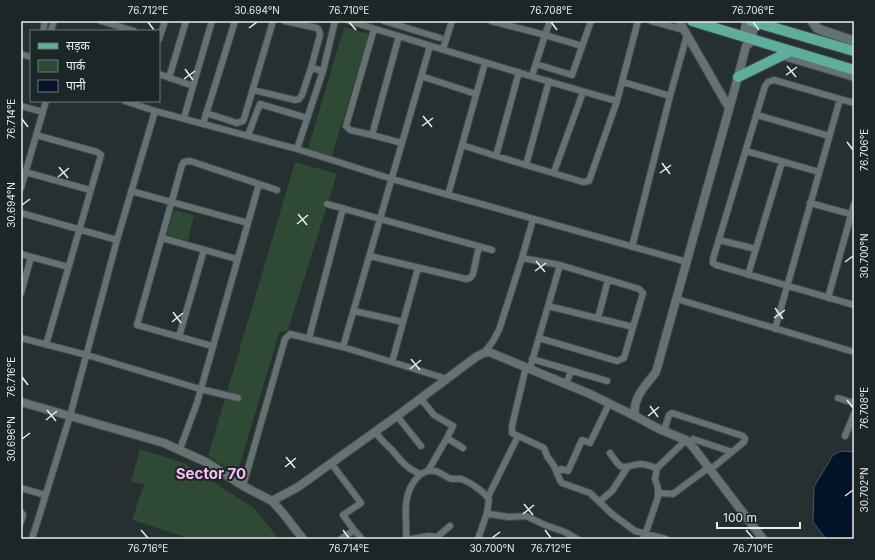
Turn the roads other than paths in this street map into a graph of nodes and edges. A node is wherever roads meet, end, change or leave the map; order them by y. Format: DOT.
graph roads {
  1 [pos="101,21"];
  2 [pos="165,21"];
  3 [pos="186,21"];
  4 [pos="212,21"];
  5 [pos="235,21"];
  6 [pos="273,21"];
  7 [pos="285,21"];
  8 [pos="336,21"];
  9 [pos="348,21"];
  10 [pos="384,21"];
  11 [pos="452,21"];
  12 [pos="491,21"];
  13 [pos="550,21"];
  14 [pos="591,21"];
  15 [pos="638,21"];
  16 [pos="650,21"];
  17 [pos="679,21"];
  18 [pos="692,21"];
  19 [pos="752,21"];
  20 [pos="812,21"];
  21 [pos="374,29"];
  22 [pos="131,30"];
  23 [pos="685,32"];
  24 [pos="160,35"];
  25 [pos="545,35"];
  26 [pos="399,36"];
  27 [pos="440,38"];
  28 [pos="747,40"];
  29 [pos="854,41"];
  30 [pos="430,46"];
  31 [pos="582,46"];
  32 [pos="443,49"];
  33 [pos="854,52"];
  34 [pos="789,54"];
  35 [pos="485,63"];
  36 [pos="536,64"];
  37 [pos="310,68"];
  38 [pos="854,70"];
  39 [pos="323,71"];
  40 [pos="519,72"];
  41 [pos="160,74"];
  42 [pos="421,76"];
  43 [pos="532,76"];
  44 [pos="738,77"];
  45 [pos="169,78"];
  46 [pos="854,78"];
  47 [pos="549,81"];
  48 [pos="623,82"];
  49 [pos="193,86"];
  50 [pos="253,90"];
  51 [pos="583,92"];
  52 [pos="476,94"];
  53 [pos="670,96"];
  54 [pos="840,99"];
  55 [pos="617,101"];
  56 [pos="46,102"];
  57 [pos="128,102"];
  58 [pos="854,103"];
  59 [pos="21,106"];
  60 [pos="729,108"];
  61 [pos="155,111"];
  62 [pos="43,112"];
  63 [pos="206,113"];
  64 [pos="757,115"];
  65 [pos="184,118"];
  66 [pos="307,118"];
  67 [pos="203,124"];
  68 [pos="36,135"];
  69 [pos="248,135"];
  70 [pos="372,135"];
  71 [pos="829,136"];
  72 [pos="402,144"];
  73 [pos="462,145"];
  74 [pos="297,149"];
  75 [pos="746,151"];
  76 [pos="496,156"];
  77 [pos="782,162"];
  78 [pos="526,165"];
  79 [pos="26,172"];
  80 [pos="554,172"];
  81 [pos="819,172"];
  82 [pos="392,180"];
  83 [pos="259,184"];
  84 [pos="21,188"];
  85 [pos="90,190"];
  86 [pos="278,190"];
  87 [pos="131,191"];
  88 [pos="448,195"];
  89 [pos="172,202"];
  90 [pos="810,203"];
  91 [pos="328,204"];
  92 [pos="854,204"];
  93 [pos="343,208"];
  94 [pos="21,213"];
  95 [pos="853,215"];
  96 [pos="381,219"];
  97 [pos="533,219"];
  98 [pos="248,223"];
  99 [pos="79,229"];
  100 [pos="162,238"];
  101 [pos="117,240"];
  102 [pos="719,240"];
  103 [pos="479,246"];
  104 [pos="632,247"];
  105 [pos="756,249"];
  106 [pos="204,250"];
  107 [pos="492,250"];
  108 [pos="21,254"];
  109 [pos="370,256"];
  110 [pos="31,257"];
  111 [pos="522,258"];
  112 [pos="237,259"];
  113 [pos="686,262"];
  114 [pos="560,265"];
  115 [pos="68,268"];
  116 [pos="418,268"];
  117 [pos="748,275"];
  118 [pos="608,280"];
  119 [pos="787,286"];
  120 [pos="21,293"];
  121 [pos="828,298"];
  122 [pos="677,299"];
  123 [pos="854,305"];
  124 [pos="548,306"];
  125 [pos="354,311"];
  126 [pos="598,318"];
  127 [pos="403,322"];
  128 [pos="633,327"];
  129 [pos="775,330"];
  130 [pos="179,337"];
  131 [pos="21,338"];
  132 [pos="309,338"];
  133 [pos="539,338"];
  134 [pos="46,345"];
  135 [pos="212,346"];
  136 [pos="343,346"];
  137 [pos="854,352"];
  138 [pos="484,353"];
  139 [pos="87,355"];
  140 [pos="532,359"];
  141 [pos="392,362"];
  142 [pos="528,367"];
  143 [pos="571,371"];
  144 [pos="447,379"];
  145 [pos="607,381"];
  146 [pos="566,384"];
  147 [pos="200,389"];
  148 [pos="238,398"];
  149 [pos="838,398"];
  150 [pos="421,399"];
  151 [pos="21,402"];
  152 [pos="854,403"];
  153 [pos="609,404"];
  154 [pos="854,414"];
  155 [pos="70,416"];
  156 [pos="397,416"];
  157 [pos="635,416"];
  158 [pos="664,431"];
  159 [pos="375,432"];
  160 [pos="518,436"];
  161 [pos="845,436"];
  162 [pos="447,438"];
  163 [pos="690,440"];
  164 [pos="421,446"];
  165 [pos="463,448"];
  166 [pos="180,449"];
  167 [pos="732,452"];
  168 [pos="610,453"];
  169 [pos="331,463"];
  170 [pos="627,468"];
  171 [pos="657,468"];
  172 [pos="709,469"];
  173 [pos="428,471"];
  174 [pos="420,474"];
  175 [pos="558,474"];
  176 [pos="244,486"];
  177 [pos="21,488"];
  178 [pos="658,494"];
  179 [pos="45,495"];
  180 [pos="488,497"];
  181 [pos="272,501"];
  182 [pos="599,502"];
  183 [pos="21,512"];
  184 [pos="487,513"];
  185 [pos="21,522"];
  186 [pos="450,526"];
  187 [pos="354,530"];
  188 [pos="644,537"];
  189 [pos="32,539"];
  190 [pos="303,539"];
  191 [pos="341,539"];
  192 [pos="362,539"];
  193 [pos="406,539"];
  194 [pos="411,539"];
  195 [pos="478,539"];
  196 [pos="577,539"];
  197 [pos="666,539"];
  198 [pos="763,539"];
  1 -- 22 [label="street"];
  2 -- 24 [label="street"];
  3 -- 45 [label="street"];
  4 -- 49 [label="street"];
  5 -- 63 [label="street"];
  6 -- 50 [label="street"];
  7 -- 37 [label="street"];
  8 -- 39 [label="street"];
  9 -- 21 [label="street"];
  10 -- 27 [label="street"];
  11 -- 32 [label="street"];
  12 -- 25 [label="street"];
  13 -- 25 [label="street"];
  14 -- 31 [label="street"];
  15 -- 48 [label="street"];
  16 -- 23 [label="street"];
  17 -- 23 [label="street"];
  18 -- 28 [label="main road"];
  19 -- 28 [label="main road"];
  19 -- 33 [label="main road"];
  20 -- 29 [label="main road"];
  21 -- 26 [label="street"];
  21 -- 70 [label="street"];
  23 -- 53 [label="street"];
  23 -- 60 [label="street"];
  25 -- 31 [label="street"];
  25 -- 36 [label="street"];
  26 -- 30 [label="street"];
  26 -- 70 [label="street"];
  28 -- 34 [label="main road"];
  28 -- 44 [label="street"];
  30 -- 32 [label="street"];
  30 -- 42 [label="street"];
  31 -- 36 [label="street"];
  32 -- 35 [label="street"];
  34 -- 38 [label="main road"];
  34 -- 44 [label="main road"];
  34 -- 46 [label="street"];
  35 -- 40 [label="street"];
  35 -- 52 [label="street"];
  36 -- 43 [label="street"];
  37 -- 39 [label="street"];
  37 -- 50 [label="street"];
  39 -- 66 [label="street"];
  40 -- 43 [label="street"];
  40 -- 76 [label="street"];
  41 -- 45 [label="street"];
  42 -- 52 [label="street"];
  42 -- 72 [label="street"];
  43 -- 47 [label="street"];
  44 -- 60 [label="street"];
  45 -- 49 [label="street"];
  47 -- 51 [label="street"];
  47 -- 78 [label="street"];
  48 -- 53 [label="street"];
  48 -- 55 [label="street"];
  49 -- 65 [label="street"];
  50 -- 63 [label="street"];
  51 -- 55 [label="street"];
  51 -- 80 [label="street"];
  52 -- 73 [label="street"];
  53 -- 104 [label="street"];
  54 -- 58 [label="street"];
  54 -- 64 [label="street"];
  54 -- 71 [label="street"];
  55 -- 80 [label="street"];
  56 -- 62 [label="street"];
  57 -- 61 [label="street"];
  59 -- 62 [label="street"];
  60 -- 113 [label="street"];
  61 -- 65 [label="street"];
  61 -- 87 [label="street"];
  62 -- 68 [label="street"];
  63 -- 67 [label="street"];
  64 -- 71 [label="street"];
  64 -- 75 [label="street"];
  65 -- 67 [label="street"];
  66 -- 69 [label="street"];
  66 -- 74 [label="street"];
  67 -- 69 [label="street"];
  68 -- 79 [label="street"];
  68 -- 85 [label="street"];
  69 -- 74 [label="street"];
  70 -- 72 [label="street"];
  71 -- 81 [label="street"];
  72 -- 82 [label="street"];
  73 -- 76 [label="street"];
  73 -- 88 [label="street"];
  74 -- 82 [label="street"];
  75 -- 77 [label="street"];
  75 -- 102 [label="street"];
  76 -- 78 [label="street"];
  77 -- 81 [label="street"];
  77 -- 105 [label="street"];
  78 -- 80 [label="street"];
  79 -- 84 [label="street"];
  79 -- 85 [label="street"];
  81 -- 90 [label="street"];
  82 -- 88 [label="street"];
  82 -- 96 [label="street"];
  83 -- 86 [label="street"];
  83 -- 89 [label="street"];
  83 -- 98 [label="street"];
  85 -- 99 [label="street"];
  87 -- 89 [label="street"];
  87 -- 101 [label="street"];
  88 -- 97 [label="street"];
  89 -- 98 [label="street"];
  89 -- 100 [label="street"];
  90 -- 95 [label="street"];
  90 -- 119 [label="street"];
  91 -- 93 [label="street"];
  92 -- 95 [label="street"];
  93 -- 96 [label="street"];
  93 -- 132 [label="street"];
  94 -- 99 [label="street"];
  95 -- 121 [label="street"];
  96 -- 103 [label="street"];
  96 -- 109 [label="street"];
  97 -- 104 [label="street"];
  97 -- 111 [label="street"];
  98 -- 112 [label="street"];
  99 -- 101 [label="street"];
  99 -- 115 [label="street"];
  100 -- 106 [label="street"];
  100 -- 130 [label="street"];
  101 -- 139 [label="street"];
  102 -- 105 [label="street"];
  102 -- 117 [label="street"];
  103 -- 107 [label="street"];
  103 -- 116 [label="street"];
  104 -- 113 [label="street"];
  105 -- 117 [label="street"];
  106 -- 112 [label="street"];
  106 -- 130 [label="street"];
  108 -- 110 [label="street"];
  109 -- 116 [label="street"];
  109 -- 125 [label="street"];
  110 -- 115 [label="street"];
  110 -- 120 [label="street"];
  111 -- 114 [label="street"];
  111 -- 138 [label="street"];
  112 -- 135 [label="street"];
  113 -- 122 [label="street"];
  114 -- 118 [label="street"];
  114 -- 124 [label="street"];
  115 -- 134 [label="street"];
  116 -- 127 [label="street"];
  117 -- 119 [label="street"];
  118 -- 126 [label="street"];
  118 -- 128 [label="street"];
  119 -- 121 [label="street"];
  119 -- 129 [label="street"];
  121 -- 123 [label="street"];
  122 -- 129 [label="street"];
  122 -- 157 [label="street"];
  124 -- 126 [label="street"];
  124 -- 133 [label="street"];
  125 -- 127 [label="street"];
  125 -- 136 [label="street"];
  126 -- 128 [label="street"];
  127 -- 141 [label="street"];
  128 -- 133 [label="street"];
  129 -- 137 [label="street"];
  130 -- 135 [label="street"];
  131 -- 134 [label="street"];
  132 -- 136 [label="street"];
  132 -- 176 [label="street"];
  133 -- 140 [label="street"];
  134 -- 139 [label="street"];
  135 -- 147 [label="street"];
  136 -- 141 [label="street"];
  138 -- 142 [label="street"];
  138 -- 144 [label="street"];
  139 -- 147 [label="street"];
  139 -- 155 [label="street"];
  140 -- 142 [label="street"];
  140 -- 143 [label="street"];
  141 -- 144 [label="street"];
  142 -- 146 [label="street"];
  142 -- 160 [label="street"];
  143 -- 145 [label="street"];
  143 -- 146 [label="street"];
  144 -- 150 [label="street"];
  146 -- 153 [label="street"];
  147 -- 148 [label="street"];
  147 -- 166 [label="street"];
  149 -- 152 [label="street"];
  150 -- 156 [label="street"];
  150 -- 162 [label="street"];
  151 -- 155 [label="street"];
  153 -- 157 [label="street"];
  153 -- 175 [label="street"];
  154 -- 161 [label="street"];
  155 -- 166 [label="street"];
  155 -- 179 [label="street"];
  156 -- 159 [label="street"];
  156 -- 164 [label="street"];
  157 -- 158 [label="street"];
  158 -- 163 [label="street"];
  158 -- 167 [label="street"];
  159 -- 169 [label="street"];
  159 -- 174 [label="street"];
  160 -- 175 [label="street"];
  160 -- 180 [label="street"];
  162 -- 165 [label="street"];
  162 -- 173 [label="street"];
  163 -- 167 [label="street"];
  163 -- 171 [label="street"];
  163 -- 172 [label="street"];
  166 -- 176 [label="street"];
  167 -- 172 [label="street"];
  168 -- 170 [label="street"];
  169 -- 181 [label="street"];
  169 -- 187 [label="street"];
  170 -- 171 [label="street"];
  170 -- 182 [label="street"];
  171 -- 178 [label="street"];
  172 -- 178 [label="street"];
  172 -- 198 [label="street"];
  173 -- 174 [label="street"];
  173 -- 180 [label="street"];
  174 -- 193 [label="street"];
  175 -- 182 [label="street"];
  176 -- 181 [label="street"];
  177 -- 179 [label="street"];
  178 -- 188 [label="street"];
  179 -- 189 [label="street"];
  180 -- 184 [label="street"];
  181 -- 190 [label="street"];
  182 -- 188 [label="street"];
  183 -- 185 [label="street"];
  184 -- 195 [label="street"];
  184 -- 196 [label="street"];
  186 -- 194 [label="street"];
  187 -- 191 [label="street"];
  187 -- 192 [label="street"];
  188 -- 197 [label="street"];
}
